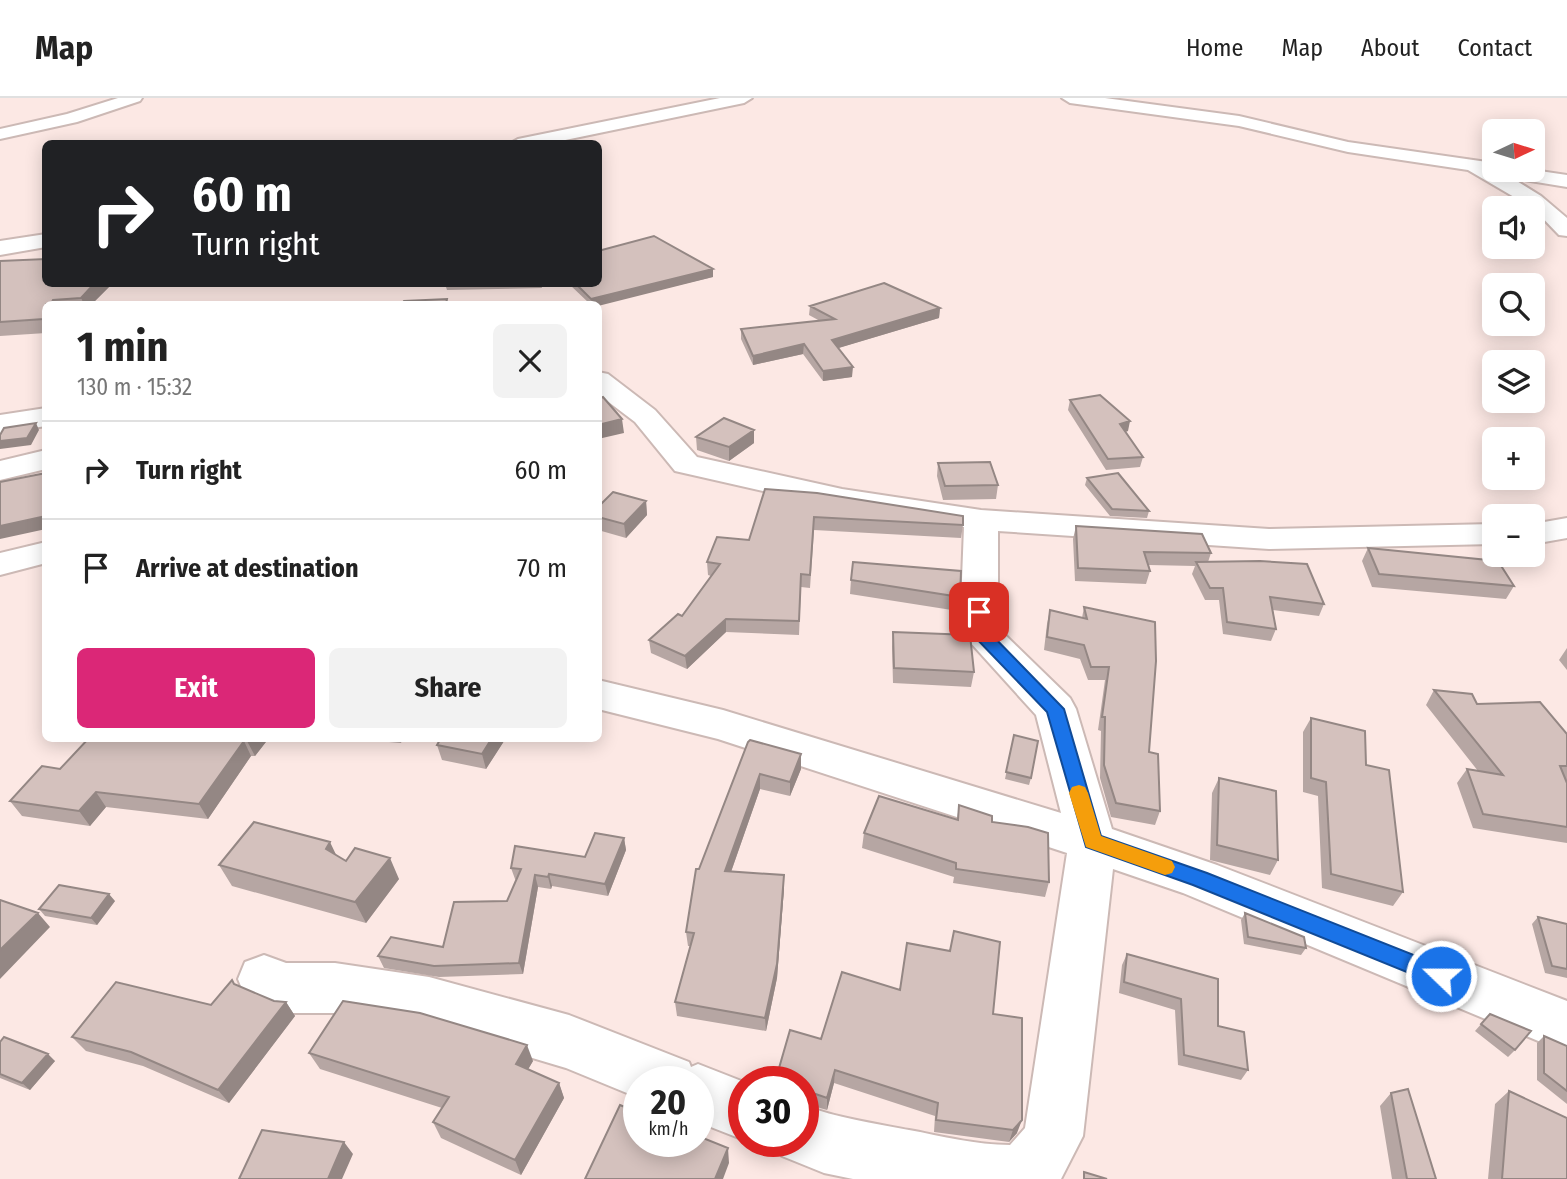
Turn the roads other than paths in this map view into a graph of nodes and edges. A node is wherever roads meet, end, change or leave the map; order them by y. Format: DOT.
graph roads {
  1 [pos="134,98"];
  2 [pos="744,98"];
  3 [pos="1070,98"];
  4 [pos="0,134"];
  5 [pos="538,140"];
  6 [pos="1473,165"];
  7 [pos="1482,167"];
  8 [pos="1545,177"];
  9 [pos="1567,181"];
  10 [pos="1567,230"];
  11 [pos="42,241"];
  12 [pos="0,248"];
  13 [pos="602,383"];
  14 [pos="42,418"];
  15 [pos="0,424"];
  16 [pos="42,460"];
  17 [pos="0,471"];
  18 [pos="981,520"];
  19 [pos="1482,534"];
  20 [pos="42,553"];
  21 [pos="0,564"];
  22 [pos="602,695"];
  23 [pos="1093,842"];
  24 [pos="264,979"];
  25 [pos="1567,1027"];
  26 [pos="629,1066"];
  27 [pos="819,1141"];
  1 -- 4 [label="street"];
  2 -- 5 [label="street"];
  3 -- 6 [label="street"];
  6 -- 7 [label="street"];
  6 -- 10 [label="street"];
  8 -- 9 [label="street"];
  11 -- 12 [label="street"];
  13 -- 18 [label="street"];
  14 -- 15 [label="street"];
  16 -- 17 [label="street"];
  18 -- 19 [label="street"];
  18 -- 23 [label="street"];
  20 -- 21 [label="street"];
  22 -- 23 [label="street"];
  23 -- 25 [label="street"];
  23 -- 27 [label="street"];
  24 -- 26 [label="street"];
}
